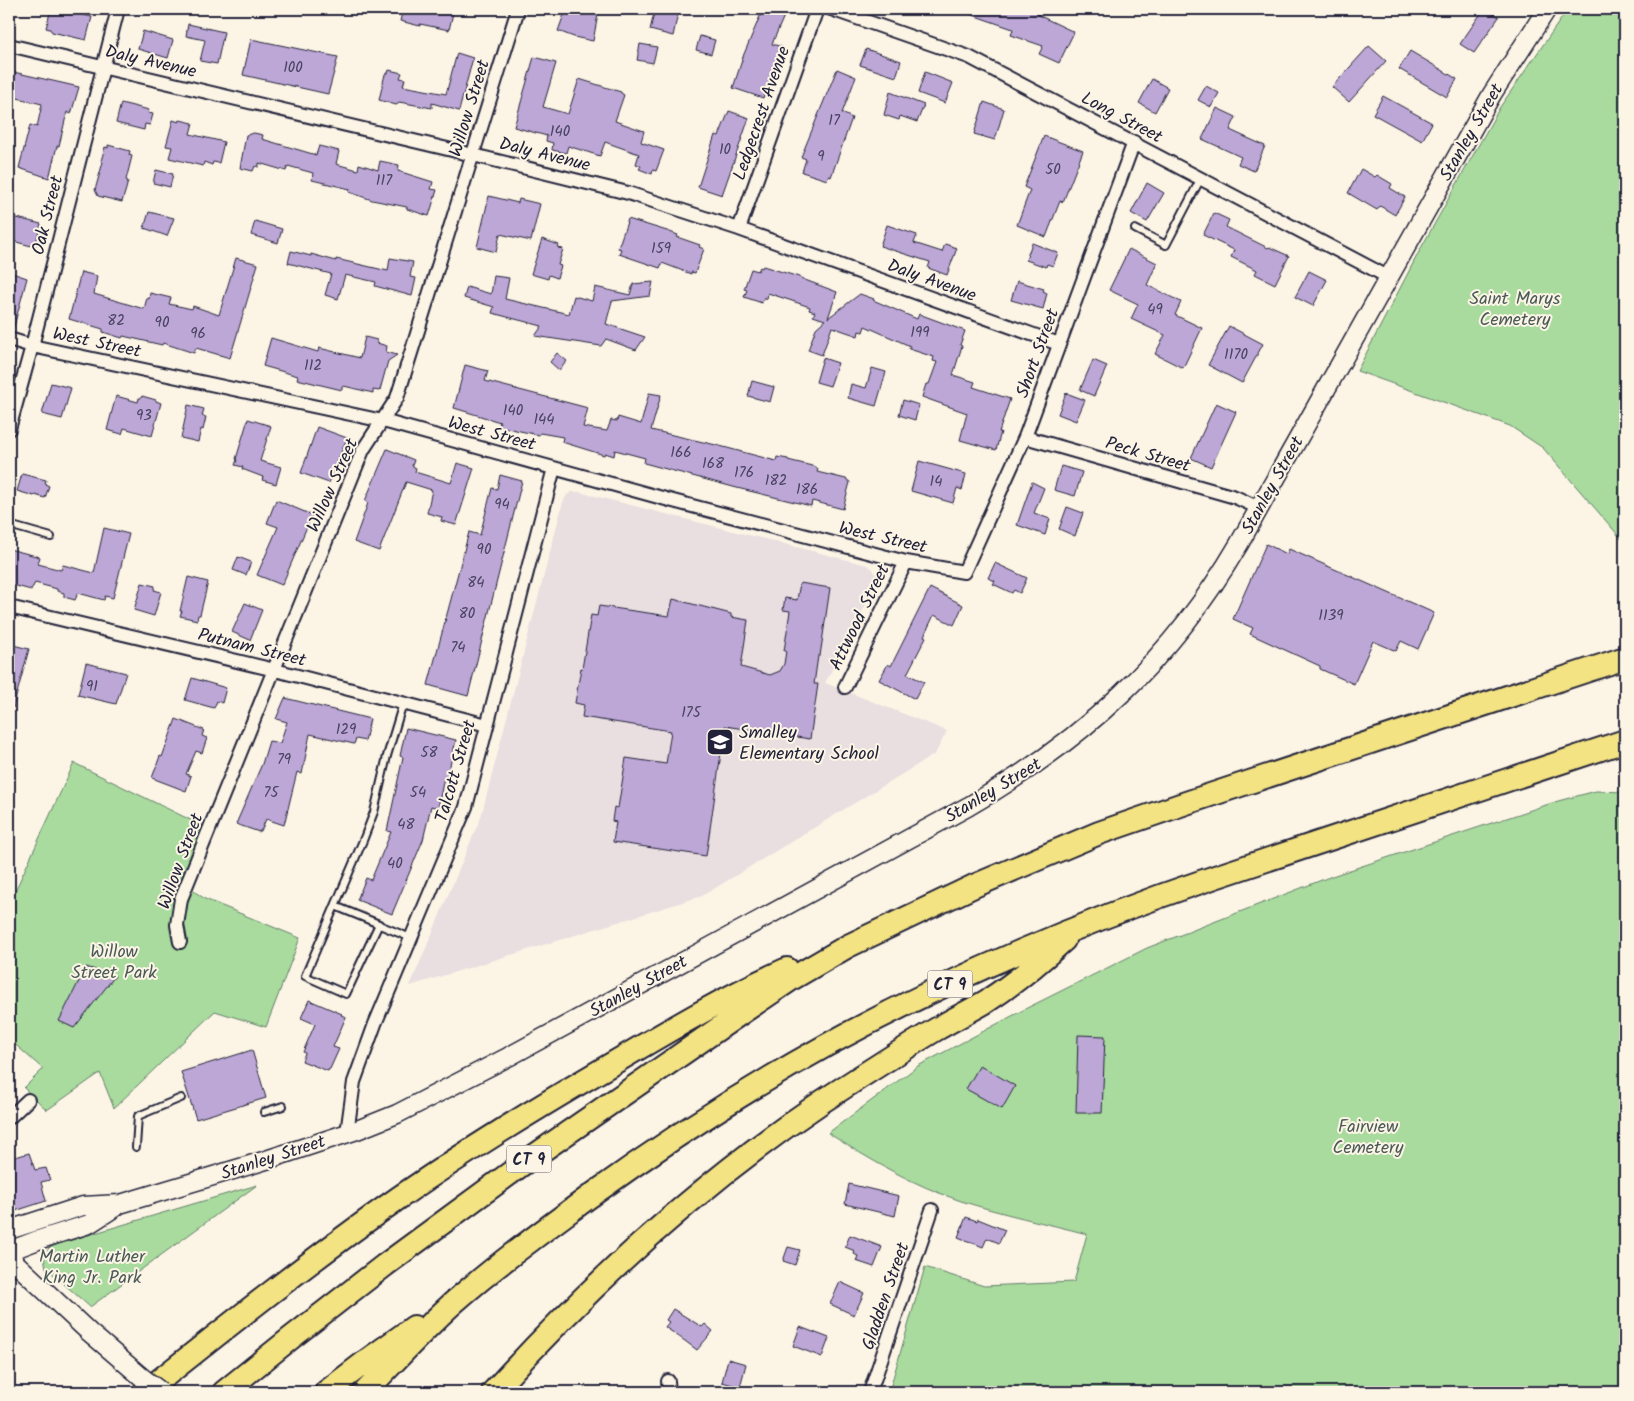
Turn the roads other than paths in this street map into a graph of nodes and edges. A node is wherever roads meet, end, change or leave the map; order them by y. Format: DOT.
graph roads {
  1 [pos="118,9"];
  2 [pos="518,9"];
  3 [pos="817,9"];
  4 [pos="831,9"];
  5 [pos="1547,9"];
  6 [pos="9,45"];
  7 [pos="102,68"];
  8 [pos="1134,142"];
  9 [pos="473,155"];
  10 [pos="1201,178"];
  11 [pos="739,229"];
  12 [pos="1135,229"];
  13 [pos="1388,277"];
  14 [pos="9,340"];
  15 [pos="1059,344"];
  16 [pos="32,346"];
  17 [pos="383,421"];
  18 [pos="9,429"];
  19 [pos="1025,437"];
  20 [pos="554,468"];
  21 [pos="1259,508"];
  22 [pos="9,525"];
  23 [pos="51,537"];
  24 [pos="906,562"];
  25 [pos="964,572"];
  26 [pos="9,607"];
  27 [pos="1625,658"];
  28 [pos="275,670"];
  29 [pos="845,687"];
  30 [pos="403,703"];
  31 [pos="487,725"];
  32 [pos="1625,741"];
  33 [pos="336,906"];
  34 [pos="377,924"];
  35 [pos="1076,929"];
  36 [pos="412,938"];
  37 [pos="180,942"];
  38 [pos="848,946"];
  39 [pos="181,1098"];
  40 [pos="28,1100"];
  41 [pos="283,1106"];
  42 [pos="264,1112"];
  43 [pos="9,1118"];
  44 [pos="348,1133"];
  45 [pos="136,1147"];
  46 [pos="120,1204"];
  47 [pos="932,1210"];
  48 [pos="9,1230"];
  49 [pos="9,1251"];
  50 [pos="9,1257"];
  51 [pos="455,1301"];
  52 [pos="145,1392"];
  53 [pos="162,1392"];
  54 [pos="224,1392"];
  55 [pos="326,1392"];
  56 [pos="365,1392"];
  57 [pos="493,1392"];
  58 [pos="870,1392"];
  1 -- 7 [label="street, Oak Street"];
  2 -- 9 [label="street, Willow Street"];
  3 -- 11 [label="street, Ledgecrest Avenue"];
  4 -- 8 [label="street, Long Street"];
  5 -- 13 [label="main road, Stanley Street"];
  6 -- 7 [label="street, Daly Avenue"];
  7 -- 9 [label="street, Daly Avenue"];
  7 -- 16 [label="street, Oak Street"];
  8 -- 10 [label="street, Long Street"];
  8 -- 15 [label="street, Short Street"];
  9 -- 11 [label="street, Daly Avenue"];
  9 -- 17 [label="street, Willow Street"];
  10 -- 12 [label="lane"];
  10 -- 13 [label="street, Long Street"];
  11 -- 15 [label="street, Daly Avenue"];
  13 -- 21 [label="main road, Stanley Street"];
  14 -- 16 [label="street, West Street"];
  15 -- 19 [label="street, Short Street"];
  16 -- 17 [label="street, West Street"];
  16 -- 18 [label="street, Oak Street"];
  17 -- 20 [label="street, West Street"];
  17 -- 28 [label="street, Willow Street"];
  19 -- 21 [label="street, Peck Street"];
  19 -- 25 [label="street, Short Street"];
  20 -- 24 [label="street, West Street"];
  20 -- 31 [label="street, Talcott Street"];
  21 -- 44 [label="main road, Stanley Street"];
  22 -- 23 [label="lane"];
  24 -- 25 [label="street, West Street"];
  24 -- 29 [label="street, Attwood Street"];
  26 -- 28 [label="street, Putnam Street"];
  27 -- 38 [label="highway, CT 9"];
  28 -- 30 [label="street, Putnam Street"];
  28 -- 37 [label="street, Willow Street"];
  30 -- 31 [label="street, Putnam Street"];
  30 -- 33 [label="lane"];
  31 -- 36 [label="street, Talcott Street"];
  32 -- 35 [label="highway, CT 9"];
  33 -- 34 [label="lane"];
  33 -- 34 [label="lane"];
  34 -- 36 [label="lane"];
  35 -- 51 [label="highway, CT 9"];
  35 -- 57 [label="highway"];
  36 -- 44 [label="street, Talcott Street"];
  38 -- 52 [label="highway"];
  38 -- 54 [label="highway, CT 9"];
  39 -- 45 [label="lane"];
  40 -- 43 [label="street"];
  41 -- 42 [label="lane"];
  44 -- 46 [label="main road, Stanley Street"];
  46 -- 48 [label="main road, Stanley Street"];
  46 -- 49 [label="main road, Stanley Street"];
  47 -- 58 [label="street, Gladden Street"];
  50 -- 53 [label="main road, bridge"];
  51 -- 55 [label="highway"];
  51 -- 56 [label="highway, CT 9"];
}
